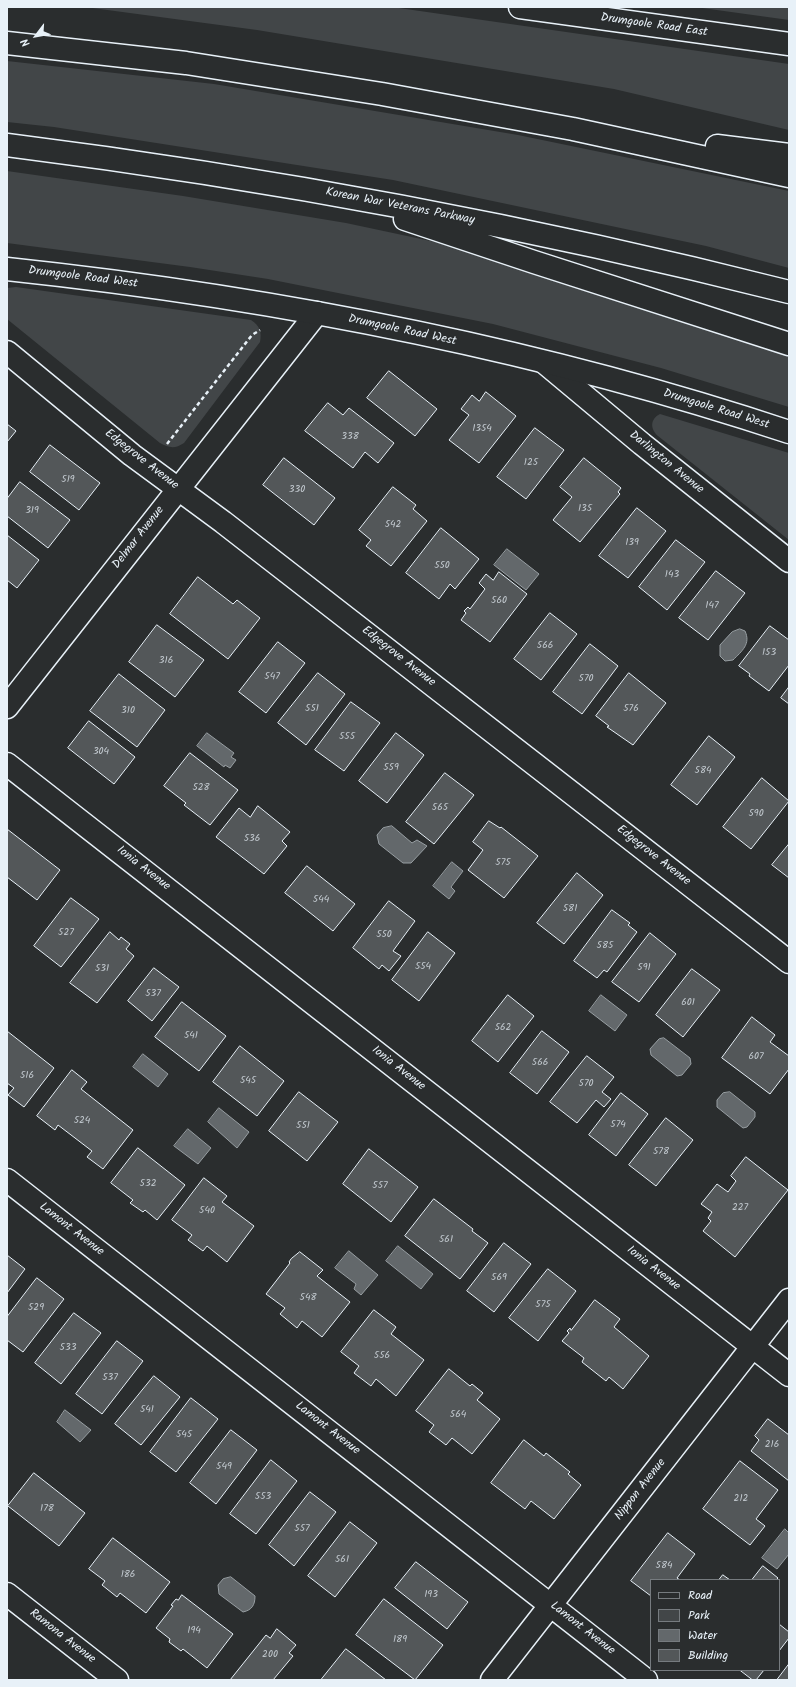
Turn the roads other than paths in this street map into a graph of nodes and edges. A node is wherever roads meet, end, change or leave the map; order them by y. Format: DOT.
graph roads {
  1 [pos="520,7"];
  2 [pos="7,43"];
  3 [pos="789,44"];
  4 [pos="573,129"];
  5 [pos="7,145"];
  6 [pos="789,155"];
  7 [pos="789,176"];
  8 [pos="334,195"];
  9 [pos="7,269"];
  10 [pos="789,292"];
  11 [pos="317,313"];
  12 [pos="789,344"];
  13 [pos="7,352"];
  14 [pos="545,363"];
  15 [pos="789,432"];
  16 [pos="178,489"];
  17 [pos="789,560"];
  18 [pos="7,707"];
  19 [pos="7,764"];
  20 [pos="789,962"];
  21 [pos="7,1180"];
  22 [pos="789,1300"];
  23 [pos="753,1346"];
  24 [pos="789,1375"];
  25 [pos="7,1594"];
  26 [pos="551,1605"];
  27 [pos="117,1680"];
  28 [pos="492,1680"];
  29 [pos="646,1680"];
  1 -- 3 [label="main road, Drumgoole Road East"];
  2 -- 4 [label="main road"];
  4 -- 6 [label="main road"];
  4 -- 7 [label="main road"];
  5 -- 8 [label="main road, Korean War Veterans Parkway"];
  8 -- 10 [label="main road, Korean War Veterans Parkway"];
  8 -- 12 [label="main road"];
  9 -- 11 [label="main road, Drumgoole Road West"];
  11 -- 14 [label="main road, Drumgoole Road West"];
  11 -- 16 [label="main road, Delmar Avenue"];
  13 -- 16 [label="main road, Edgegrove Avenue"];
  14 -- 15 [label="main road, Drumgoole Road West"];
  14 -- 17 [label="main road, Darlington Avenue"];
  16 -- 18 [label="main road, Delmar Avenue"];
  16 -- 20 [label="main road, Edgegrove Avenue"];
  19 -- 23 [label="main road, Ionia Avenue"];
  21 -- 26 [label="main road, Lamont Avenue"];
  22 -- 23 [label="main road, Nippon Avenue"];
  23 -- 24 [label="main road, Ionia Avenue"];
  23 -- 26 [label="main road, Nippon Avenue"];
  25 -- 27 [label="main road, Ramona Avenue"];
  26 -- 28 [label="main road, Nippon Avenue"];
  26 -- 29 [label="main road, Lamont Avenue"];
}
